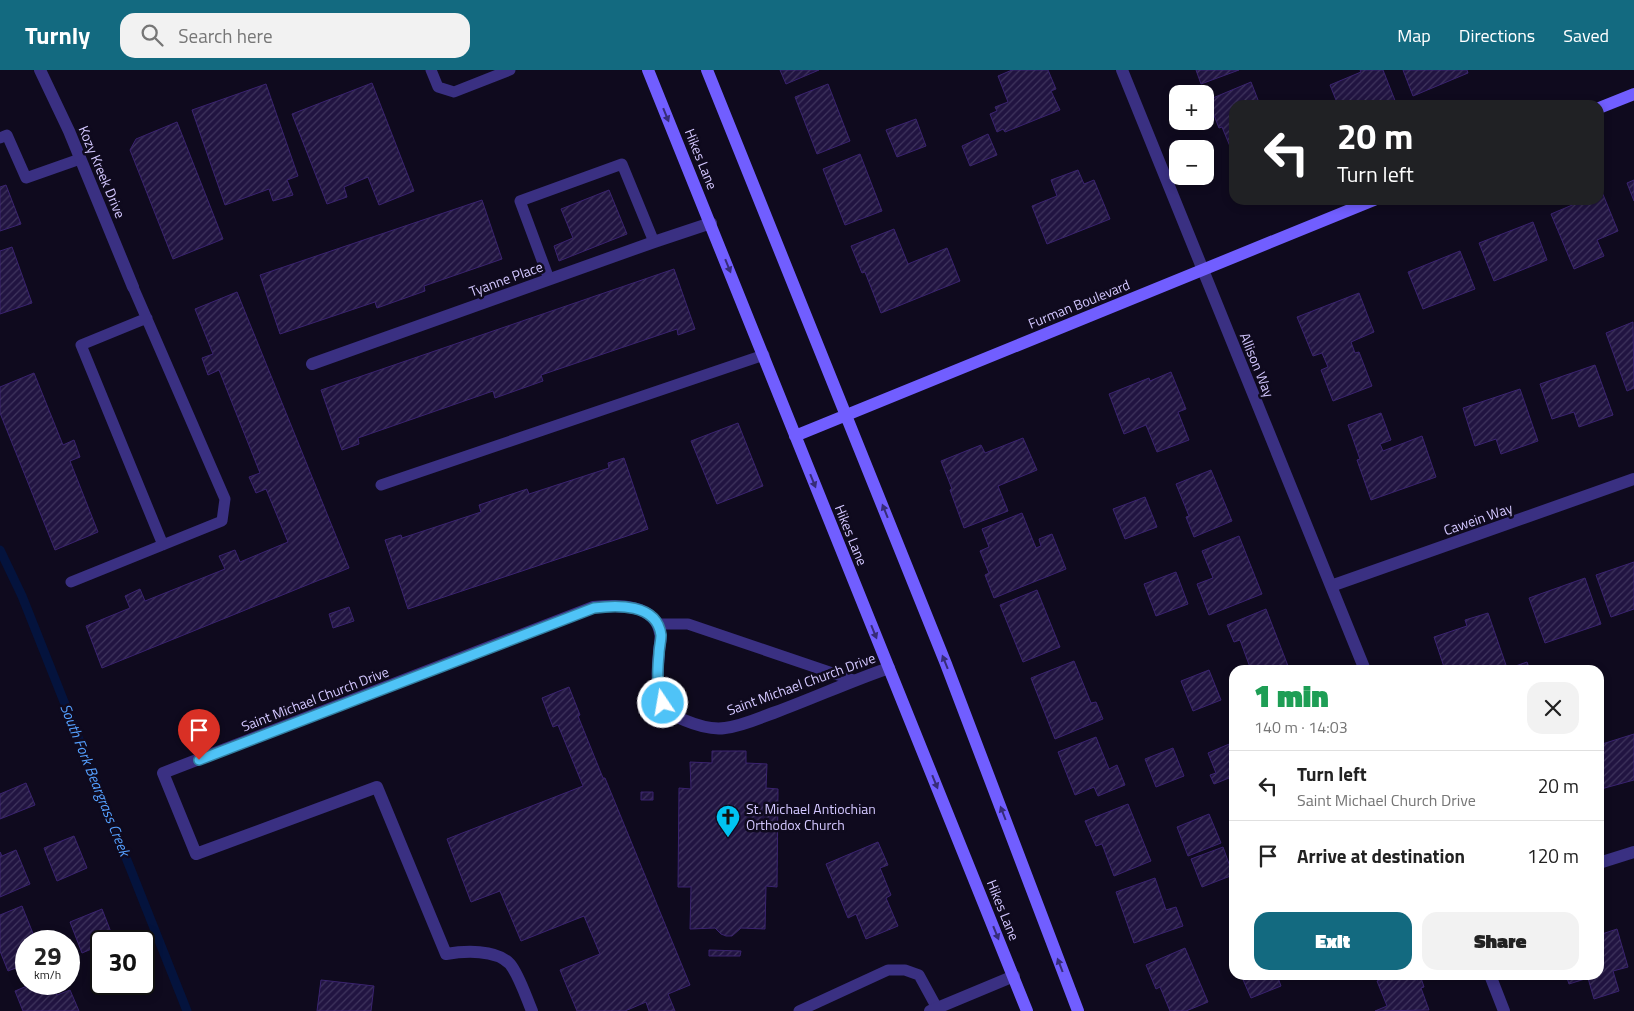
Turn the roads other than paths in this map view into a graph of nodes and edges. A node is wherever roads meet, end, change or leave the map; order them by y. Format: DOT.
graph roads {
  1 [pos="40,70"];
  2 [pos="431,70"];
  3 [pos="510,70"];
  4 [pos="648,70"];
  5 [pos="707,70"];
  6 [pos="1122,70"];
  7 [pos="1634,94"];
  8 [pos="1604,106"];
  9 [pos="0,138"];
  10 [pos="80,159"];
  11 [pos="1362,205"];
  12 [pos="711,224"];
  13 [pos="654,242"];
  14 [pos="1202,270"];
  15 [pos="549,279"];
  16 [pos="133,287"];
  17 [pos="147,318"];
  18 [pos="764,355"];
  19 [pos="312,364"];
  20 [pos="846,415"];
  21 [pos="795,436"];
  22 [pos="1634,479"];
  23 [pos="381,485"];
  24 [pos="163,545"];
  25 [pos="71,582"];
  26 [pos="1331,586"];
  27 [pos="658,624"];
  28 [pos="1363,665"];
  29 [pos="889,668"];
  30 [pos="853,680"];
  31 [pos="1634,852"];
  32 [pos="1604,861"];
  33 [pos="1014,976"];
  34 [pos="1492,980"];
  35 [pos="934,1010"];
  36 [pos="532,1011"];
  37 [pos="799,1011"];
  38 [pos="1027,1011"];
  39 [pos="1078,1011"];
  40 [pos="1504,1011"];
  1 -- 10 [label="street, Kozy Kreek Drive"];
  2 -- 3 [label="lane"];
  4 -- 12 [label="main road, Hikes Lane, one-way"];
  5 -- 20 [label="main road"];
  6 -- 14 [label="street, Allison Way"];
  7 -- 8 [label="main road"];
  9 -- 10 [label="lane"];
  10 -- 16 [label="street, Kozy Kreek Drive"];
  11 -- 14 [label="main road, Furman Boulevard"];
  12 -- 13 [label="street, Tyanne Place"];
  12 -- 18 [label="main road, Hikes Lane, one-way"];
  13 -- 15 [label="street, Tyanne Place"];
  13 -- 15 [label="lane"];
  14 -- 20 [label="main road, Furman Boulevard"];
  14 -- 26 [label="street, Allison Way"];
  15 -- 19 [label="street, Tyanne Place"];
  16 -- 17 [label="lane"];
  17 -- 24 [label="lane"];
  17 -- 24 [label="lane"];
  18 -- 21 [label="main road, Hikes Lane"];
  18 -- 23 [label="lane"];
  20 -- 21 [label="main road, Furman Boulevard"];
  39 -- 20 [label="main road, one-way"];
  21 -- 29 [label="main road, Hikes Lane, one-way"];
  22 -- 26 [label="street, Cawein Way"];
  24 -- 25 [label="lane"];
  26 -- 28 [label="street, Allison Way"];
  27 -- 30 [label="lane"];
  27 -- 30 [label="street, Saint Michael Church Drive"];
  27 -- 36 [label="street, Saint Michael Church Drive"];
  29 -- 30 [label="street, Saint Michael Church Drive"];
  29 -- 33 [label="main road, Hikes Lane, one-way"];
  31 -- 32 [label="street"];
  33 -- 35 [label="street"];
  33 -- 38 [label="main road, Hikes Lane"];
  34 -- 40 [label="street"];
  35 -- 37 [label="lane"];
}
